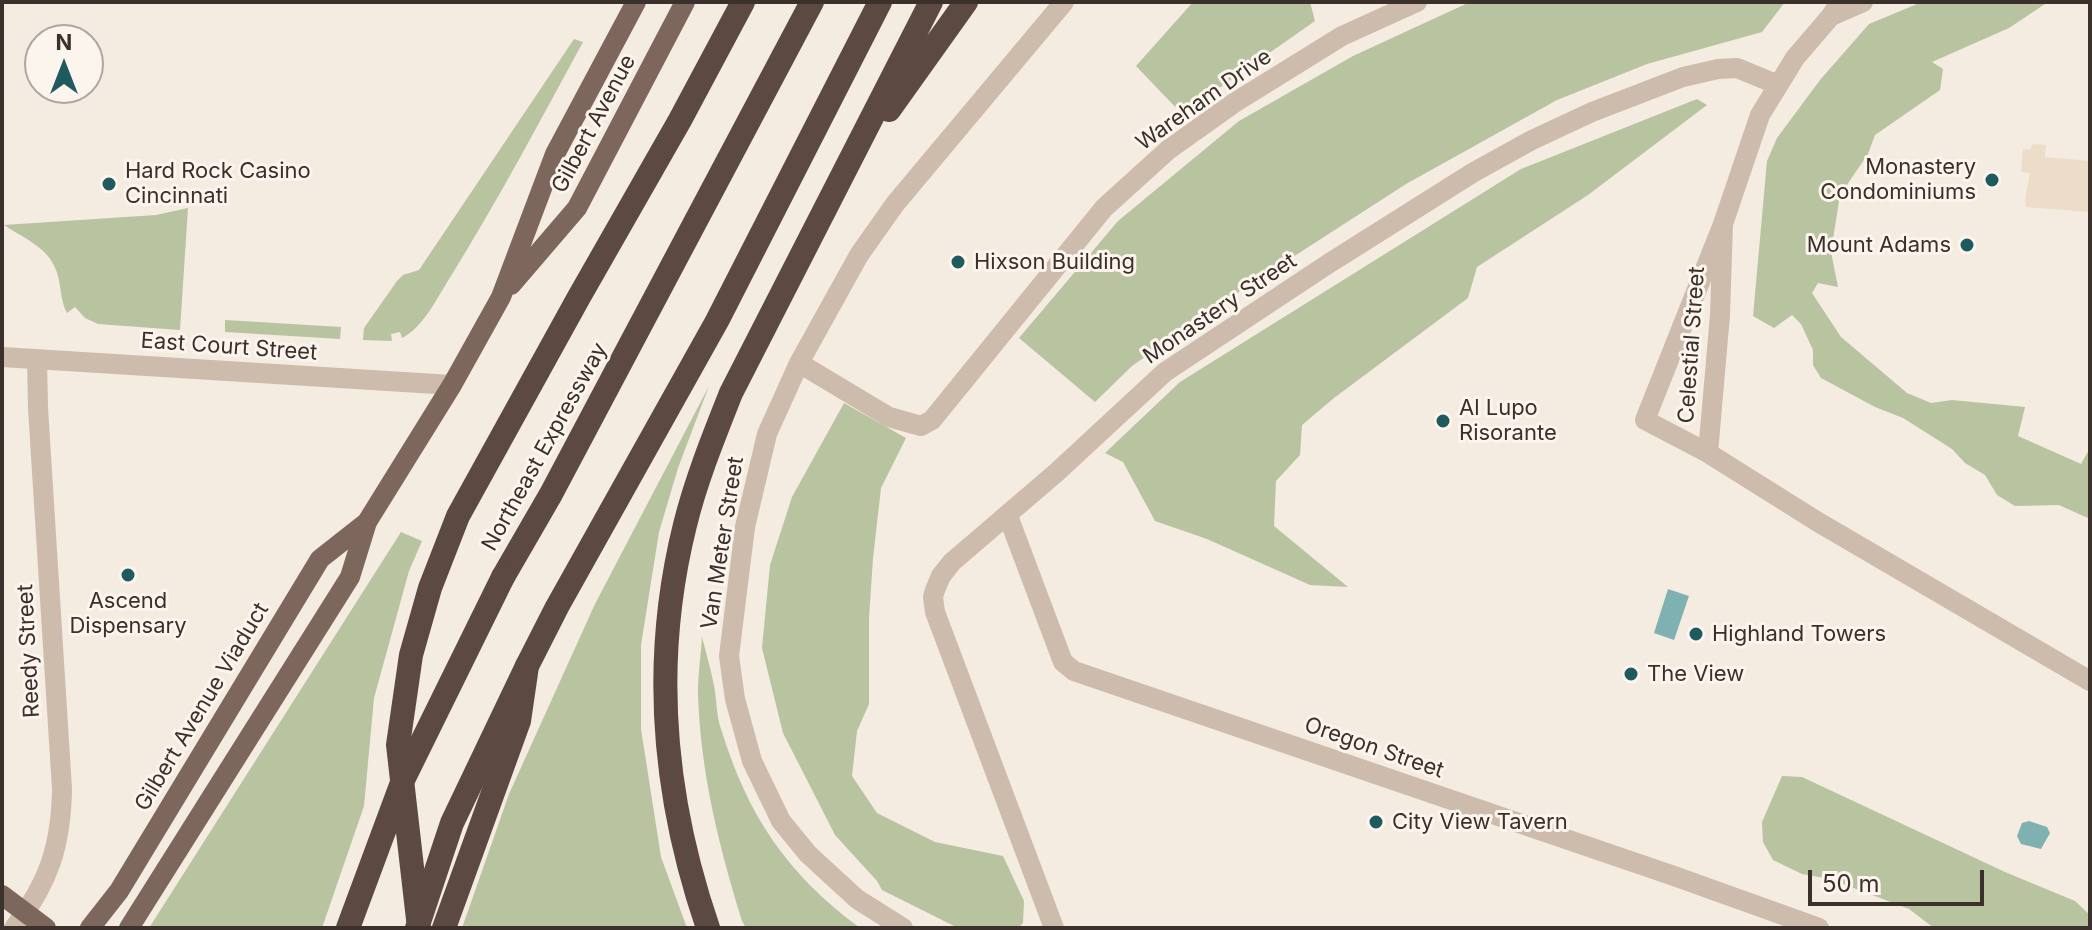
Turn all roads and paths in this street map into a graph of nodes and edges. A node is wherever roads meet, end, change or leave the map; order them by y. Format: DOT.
graph roads {
  1 [pos="636,2"];
  2 [pos="685,2"];
  3 [pos="743,2"];
  4 [pos="812,2"];
  5 [pos="880,2"];
  6 [pos="931,2"];
  7 [pos="966,2"];
  8 [pos="1064,2"];
  9 [pos="1417,2"];
  10 [pos="1863,2"];
  11 [pos="1836,9"];
  12 [pos="1776,84"];
  13 [pos="837,184"];
  14 [pos="1723,224"];
  15 [pos="501,297"];
  16 [pos="2,357"];
  17 [pos="37,359"];
  18 [pos="799,363"];
  19 [pos="452,385"];
  20 [pos="1708,453"];
  21 [pos="1008,516"];
  22 [pos="367,522"];
  23 [pos="527,666"];
  24 [pos="2086,675"];
  25 [pos="2,895"];
  26 [pos="20,920"];
  27 [pos="46,928"];
  28 [pos="90,928"];
  29 [pos="129,928"];
  30 [pos="348,928"];
  31 [pos="418,928"];
  32 [pos="444,928"];
  33 [pos="708,928"];
  34 [pos="903,928"];
  35 [pos="1054,928"];
  36 [pos="1819,928"];
  1 -- 15 [label="main road, Gilbert Avenue"];
  2 -- 15 [label="main road, Gilbert Avenue"];
  3 -- 31 [label="highway"];
  4 -- 30 [label="highway, Northeast Expressway, bridge"];
  5 -- 23 [label="highway"];
  6 -- 13 [label="highway"];
  7 -- 13 [label="highway"];
  8 -- 18 [label="street, Van Meter Street"];
  9 -- 18 [label="street, Wareham Drive"];
  10 -- 11 [label="street"];
  11 -- 12 [label="street, Celestial Street"];
  12 -- 14 [label="street, Celestial Street"];
  12 -- 21 [label="street, Monastery Street"];
  13 -- 33 [label="highway"];
  14 -- 20 [label="street, Celestial Street"];
  14 -- 20 [label="street"];
  15 -- 19 [label="main road, Gilbert Avenue"];
  16 -- 17 [label="street, East Court Street"];
  17 -- 19 [label="street, East Court Street"];
  17 -- 26 [label="street, Reedy Street"];
  18 -- 34 [label="street, Van Meter Street"];
  19 -- 22 [label="main road, Gilbert Avenue Viaduct"];
  20 -- 24 [label="street, Celestial Street"];
  21 -- 35 [label="street, Monastery Street"];
  21 -- 36 [label="street, Oregon Street"];
  22 -- 28 [label="main road, Gilbert Avenue Viaduct"];
  22 -- 29 [label="main road, Gilbert Avenue Viaduct"];
  23 -- 31 [label="highway, bridge"];
  23 -- 32 [label="highway, bridge"];
  25 -- 26 [label="main road"];
  26 -- 27 [label="main road"];
}
